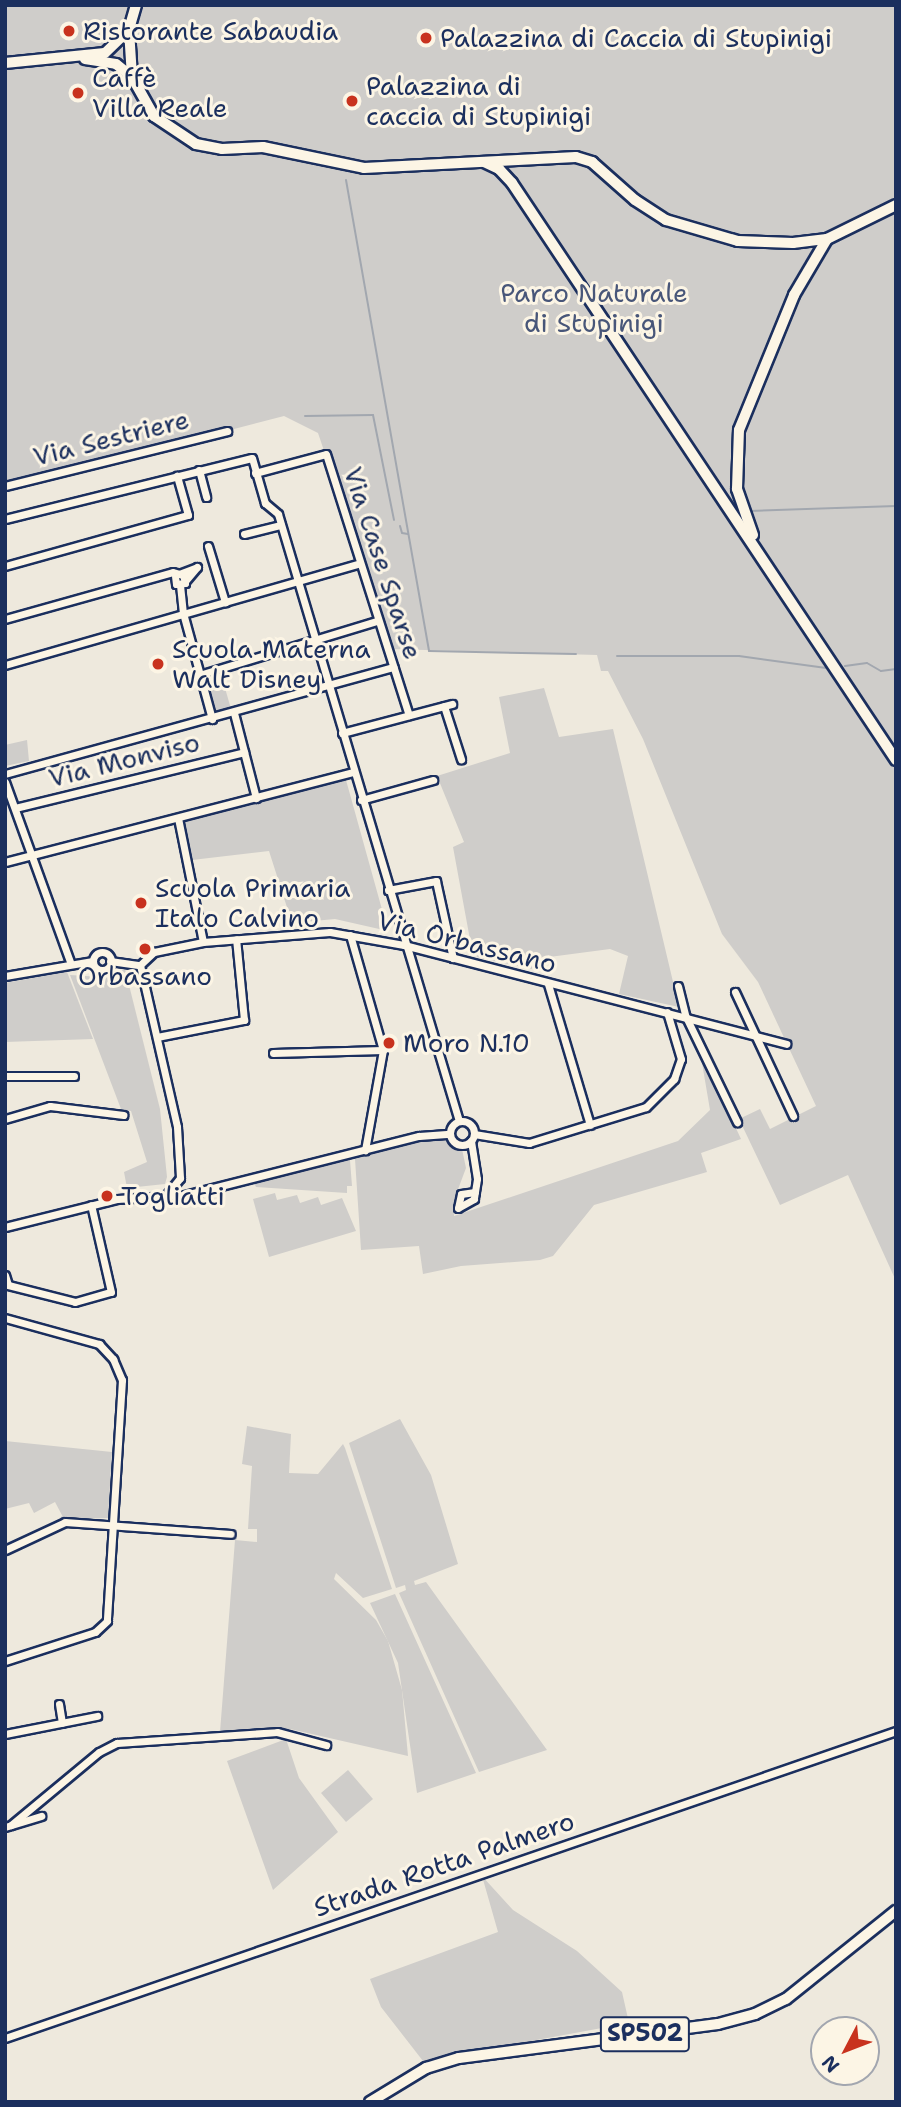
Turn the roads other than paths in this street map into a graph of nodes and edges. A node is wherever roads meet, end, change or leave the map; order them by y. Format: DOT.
graph roads {
  1 [pos="136,5"];
  2 [pos="129,30"];
  3 [pos="79,58"];
  4 [pos="5,63"];
  5 [pos="132,76"];
  6 [pos="480,160"];
  7 [pos="896,205"];
  8 [pos="827,239"];
  9 [pos="228,431"];
  10 [pos="735,460"];
  11 [pos="255,469"];
  12 [pos="199,470"];
  13 [pos="177,476"];
  14 [pos="5,486"];
  15 [pos="717,492"];
  16 [pos="206,497"];
  17 [pos="5,519"];
  18 [pos="742,523"];
  19 [pos="281,525"];
  20 [pos="244,534"];
  21 [pos="208,546"];
  22 [pos="358,564"];
  23 [pos="5,566"];
  24 [pos="297,582"];
  25 [pos="225,602"];
  26 [pos="183,614"];
  27 [pos="5,619"];
  28 [pos="377,621"];
  29 [pos="315,640"];
  30 [pos="5,665"];
  31 [pos="394,667"];
  32 [pos="200,675"];
  33 [pos="328,686"];
  34 [pos="234,713"];
  35 [pos="409,715"];
  36 [pos="212,719"];
  37 [pos="342,733"];
  38 [pos="244,751"];
  39 [pos="461,759"];
  40 [pos="896,760"];
  41 [pos="353,772"];
  42 [pos="5,774"];
  43 [pos="433,780"];
  44 [pos="5,782"];
  45 [pos="256,798"];
  46 [pos="361,800"];
  47 [pos="15,808"];
  48 [pos="178,818"];
  49 [pos="28,855"];
  50 [pos="5,862"];
  51 [pos="388,890"];
  52 [pos="350,935"];
  53 [pos="236,939"];
  54 [pos="203,942"];
  55 [pos="404,945"];
  56 [pos="453,958"];
  57 [pos="70,962"];
  58 [pos="140,965"];
  59 [pos="5,976"];
  60 [pos="548,984"];
  61 [pos="678,985"];
  62 [pos="735,992"];
  63 [pos="667,1012"];
  64 [pos="686,1017"];
  65 [pos="755,1034"];
  66 [pos="157,1037"];
  67 [pos="786,1044"];
  68 [pos="383,1050"];
  69 [pos="273,1053"];
  70 [pos="5,1076"];
  71 [pos="74,1076"];
  72 [pos="123,1115"];
  73 [pos="793,1116"];
  74 [pos="5,1119"];
  75 [pos="459,1122"];
  76 [pos="737,1122"];
  77 [pos="590,1125"];
  78 [pos="450,1134"];
  79 [pos="472,1138"];
  80 [pos="365,1150"];
  81 [pos="178,1185"];
  82 [pos="202,1190"];
  83 [pos="475,1192"];
  84 [pos="162,1196"];
  85 [pos="91,1205"];
  86 [pos="5,1227"];
  87 [pos="5,1275"];
  88 [pos="5,1318"];
  89 [pos="113,1526"];
  90 [pos="231,1534"];
  91 [pos="5,1550"];
  92 [pos="5,1661"];
  93 [pos="59,1704"];
  94 [pos="97,1716"];
  95 [pos="62,1723"];
  96 [pos="896,1731"];
  97 [pos="5,1734"];
  98 [pos="326,1745"];
  99 [pos="41,1816"];
  100 [pos="8,1826"];
  101 [pos="896,1911"];
  102 [pos="5,2038"];
  103 [pos="370,2102"];
  1 -- 2 [label="main road"];
  2 -- 3 [label="main road"];
  2 -- 5 [label="main road"];
  3 -- 4 [label="main road"];
  3 -- 5 [label="main road"];
  5 -- 6 [label="main road"];
  6 -- 8 [label="main road"];
  6 -- 15 [label="main road"];
  7 -- 8 [label="main road"];
  8 -- 10 [label="main road"];
  9 -- 14 [label="street, Via Sestriere"];
  10 -- 15 [label="main road"];
  10 -- 18 [label="main road"];
  11 -- 12 [label="street"];
  11 -- 19 [label="street"];
  11 -- 22 [label="street, Via Case Sparse"];
  12 -- 13 [label="street"];
  12 -- 16 [label="street"];
  13 -- 17 [label="street"];
  13 -- 23 [label="street"];
  15 -- 18 [label="main road"];
  18 -- 40 [label="main road"];
  19 -- 20 [label="street"];
  19 -- 24 [label="street"];
  21 -- 25 [label="street"];
  22 -- 24 [label="street"];
  22 -- 28 [label="street, Via Case Sparse"];
  24 -- 25 [label="street"];
  24 -- 29 [label="street"];
  25 -- 26 [label="street"];
  26 -- 27 [label="street"];
  26 -- 30 [label="street"];
  26 -- 32 [label="street"];
  28 -- 29 [label="street"];
  28 -- 31 [label="street, Via Case Sparse"];
  29 -- 32 [label="street"];
  29 -- 33 [label="street"];
  31 -- 33 [label="street"];
  31 -- 35 [label="street, Via Case Sparse"];
  32 -- 36 [label="street"];
  33 -- 34 [label="street"];
  33 -- 37 [label="street"];
  34 -- 36 [label="street"];
  34 -- 38 [label="street"];
  35 -- 37 [label="street"];
  35 -- 39 [label="street"];
  36 -- 42 [label="street"];
  37 -- 41 [label="street"];
  38 -- 45 [label="street"];
  38 -- 47 [label="street, Via Monviso"];
  41 -- 45 [label="street"];
  41 -- 46 [label="street"];
  43 -- 46 [label="street"];
  44 -- 47 [label="street"];
  45 -- 48 [label="street"];
  46 -- 51 [label="street"];
  47 -- 49 [label="street"];
  48 -- 49 [label="street"];
  48 -- 54 [label="street"];
  49 -- 50 [label="street"];
  49 -- 57 [label="street"];
  51 -- 55 [label="street"];
  51 -- 56 [label="street"];
  52 -- 53 [label="street, Via Orbassano"];
  52 -- 55 [label="street, Via Orbassano"];
  52 -- 68 [label="street"];
  53 -- 54 [label="street, Via Orbassano"];
  53 -- 66 [label="street"];
  54 -- 58 [label="street, Via Orbassano"];
  55 -- 56 [label="street, Via Orbassano"];
  55 -- 75 [label="street"];
  56 -- 60 [label="street, Via Orbassano"];
  57 -- 58 [label="street"];
  57 -- 59 [label="street"];
  58 -- 66 [label="street"];
  60 -- 63 [label="street, Via Orbassano"];
  60 -- 77 [label="street"];
  61 -- 64 [label="street"];
  62 -- 65 [label="street"];
  63 -- 64 [label="street, Via Orbassano"];
  63 -- 77 [label="street"];
  64 -- 65 [label="street, Via Orbassano"];
  64 -- 76 [label="street"];
  65 -- 67 [label="street, Via Orbassano"];
  65 -- 73 [label="street"];
  66 -- 81 [label="street"];
  68 -- 69 [label="street"];
  68 -- 80 [label="street"];
  70 -- 71 [label="street"];
  72 -- 74 [label="street"];
  75 -- 78 [label="street"];
  75 -- 79 [label="street"];
  77 -- 79 [label="street"];
  78 -- 79 [label="street"];
  78 -- 80 [label="street"];
  79 -- 83 [label="street"];
  80 -- 82 [label="street"];
  81 -- 82 [label="street"];
  81 -- 84 [label="street"];
  82 -- 84 [label="street"];
  84 -- 85 [label="street"];
  85 -- 86 [label="street"];
  85 -- 87 [label="street"];
  88 -- 89 [label="street"];
  89 -- 90 [label="street"];
  89 -- 91 [label="street"];
  89 -- 92 [label="street"];
  93 -- 95 [label="street"];
  94 -- 95 [label="street"];
  95 -- 97 [label="street"];
  96 -- 102 [label="street, Strada Rotta Palmero"];
  98 -- 100 [label="street"];
  99 -- 100 [label="street"];
  101 -- 103 [label="main road, SP502"];
}
